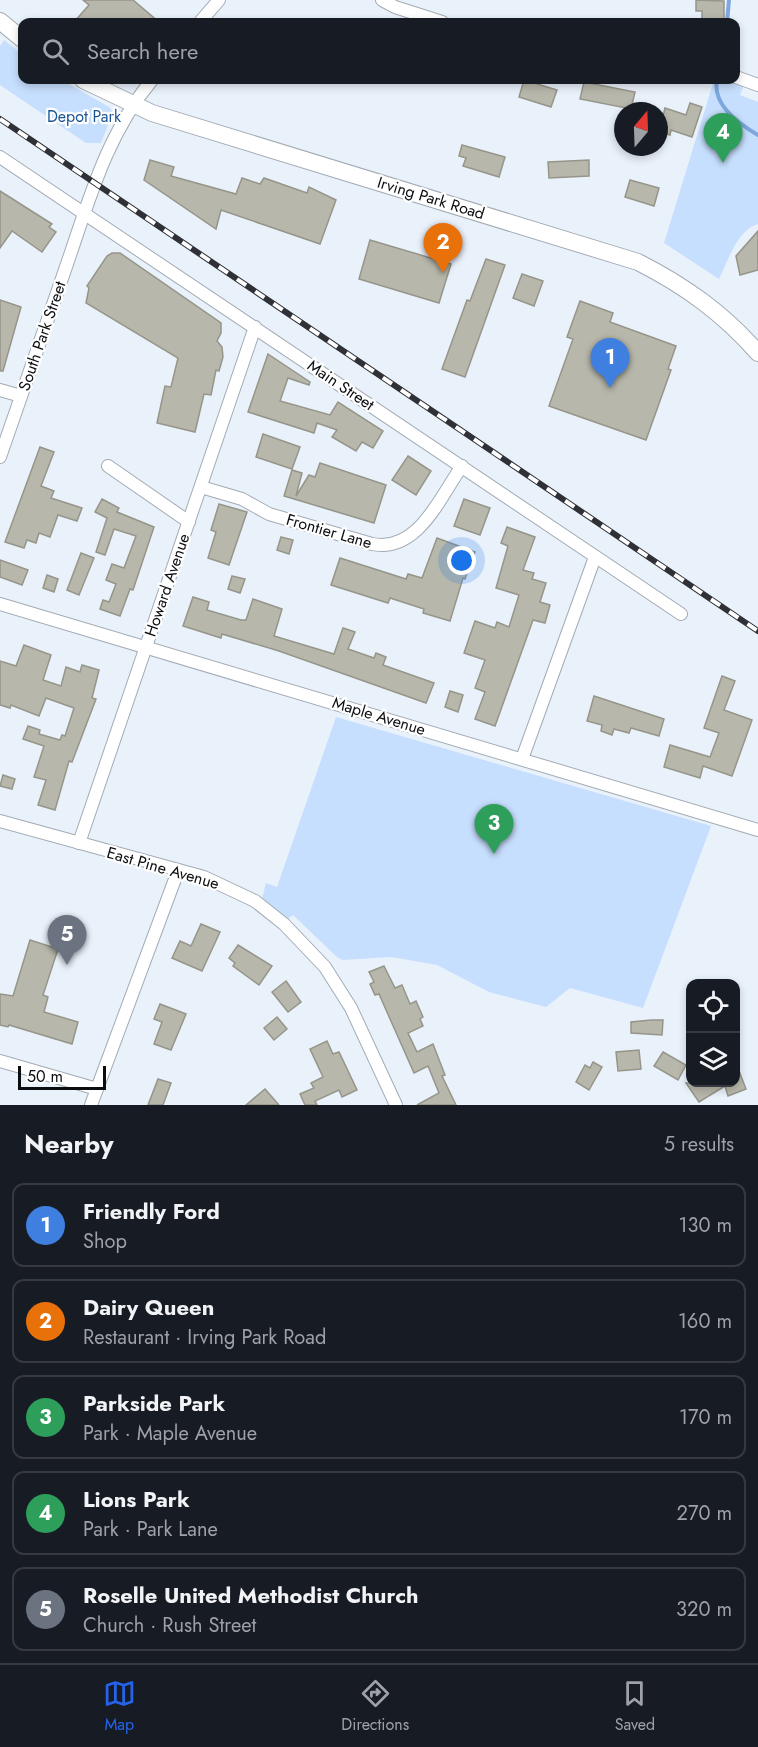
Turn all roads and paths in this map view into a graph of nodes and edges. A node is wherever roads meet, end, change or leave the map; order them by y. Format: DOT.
graph roads {
  1 [pos="219,0"];
  2 [pos="382,0"];
  3 [pos="203,18"];
  4 [pos="431,18"];
  5 [pos="0,21"];
  6 [pos="18,36"];
  7 [pos="740,79"];
  8 [pos="91,84"];
  9 [pos="149,84"];
  10 [pos="758,85"];
  11 [pos="132,104"];
  12 [pos="0,157"];
  13 [pos="84,215"];
  14 [pos="255,327"];
  15 [pos="758,353"];
  16 [pos="0,390"];
  17 [pos="21,396"];
  18 [pos="0,457"];
  19 [pos="108,466"];
  20 [pos="462,466"];
  21 [pos="201,487"];
  22 [pos="189,522"];
  23 [pos="595,557"];
  24 [pos="0,604"];
  25 [pos="681,614"];
  26 [pos="146,646"];
  27 [pos="522,759"];
  28 [pos="0,820"];
  29 [pos="758,830"];
  30 [pos="79,843"];
  31 [pos="178,871"];
  32 [pos="0,1061"];
  33 [pos="97,1089"];
  34 [pos="92,1105"];
  35 [pos="396,1105"];
  1 -- 3 [label="street"];
  2 -- 4 [label="street"];
  5 -- 6 [label="main road"];
  7 -- 10 [label="street"];
  8 -- 11 [label="main road, Irving Park Road"];
  9 -- 11 [label="street, South Park Street"];
  11 -- 13 [label="street, South Park Street"];
  11 -- 15 [label="main road, Irving Park Road"];
  12 -- 13 [label="street, Main Street"];
  13 -- 14 [label="street, Main Street"];
  13 -- 17 [label="street, South Park Street"];
  14 -- 20 [label="street, Main Street"];
  14 -- 21 [label="street, Howard Avenue"];
  16 -- 17 [label="street"];
  17 -- 18 [label="street, South Park Street"];
  19 -- 22 [label="street"];
  20 -- 21 [label="street, Frontier Lane"];
  20 -- 23 [label="street, Main Street"];
  21 -- 22 [label="street, Howard Avenue"];
  22 -- 26 [label="street, Howard Avenue"];
  23 -- 25 [label="street, Main Street"];
  23 -- 27 [label="street"];
  24 -- 26 [label="street, Maple Avenue"];
  26 -- 27 [label="street, Maple Avenue"];
  26 -- 30 [label="street, Howard Avenue"];
  27 -- 29 [label="street, Maple Avenue"];
  28 -- 30 [label="street, East Pine Avenue"];
  30 -- 31 [label="street, East Pine Avenue"];
  31 -- 33 [label="street"];
  31 -- 35 [label="street, East Pine Avenue"];
  32 -- 33 [label="street"];
  33 -- 34 [label="street"];
}
